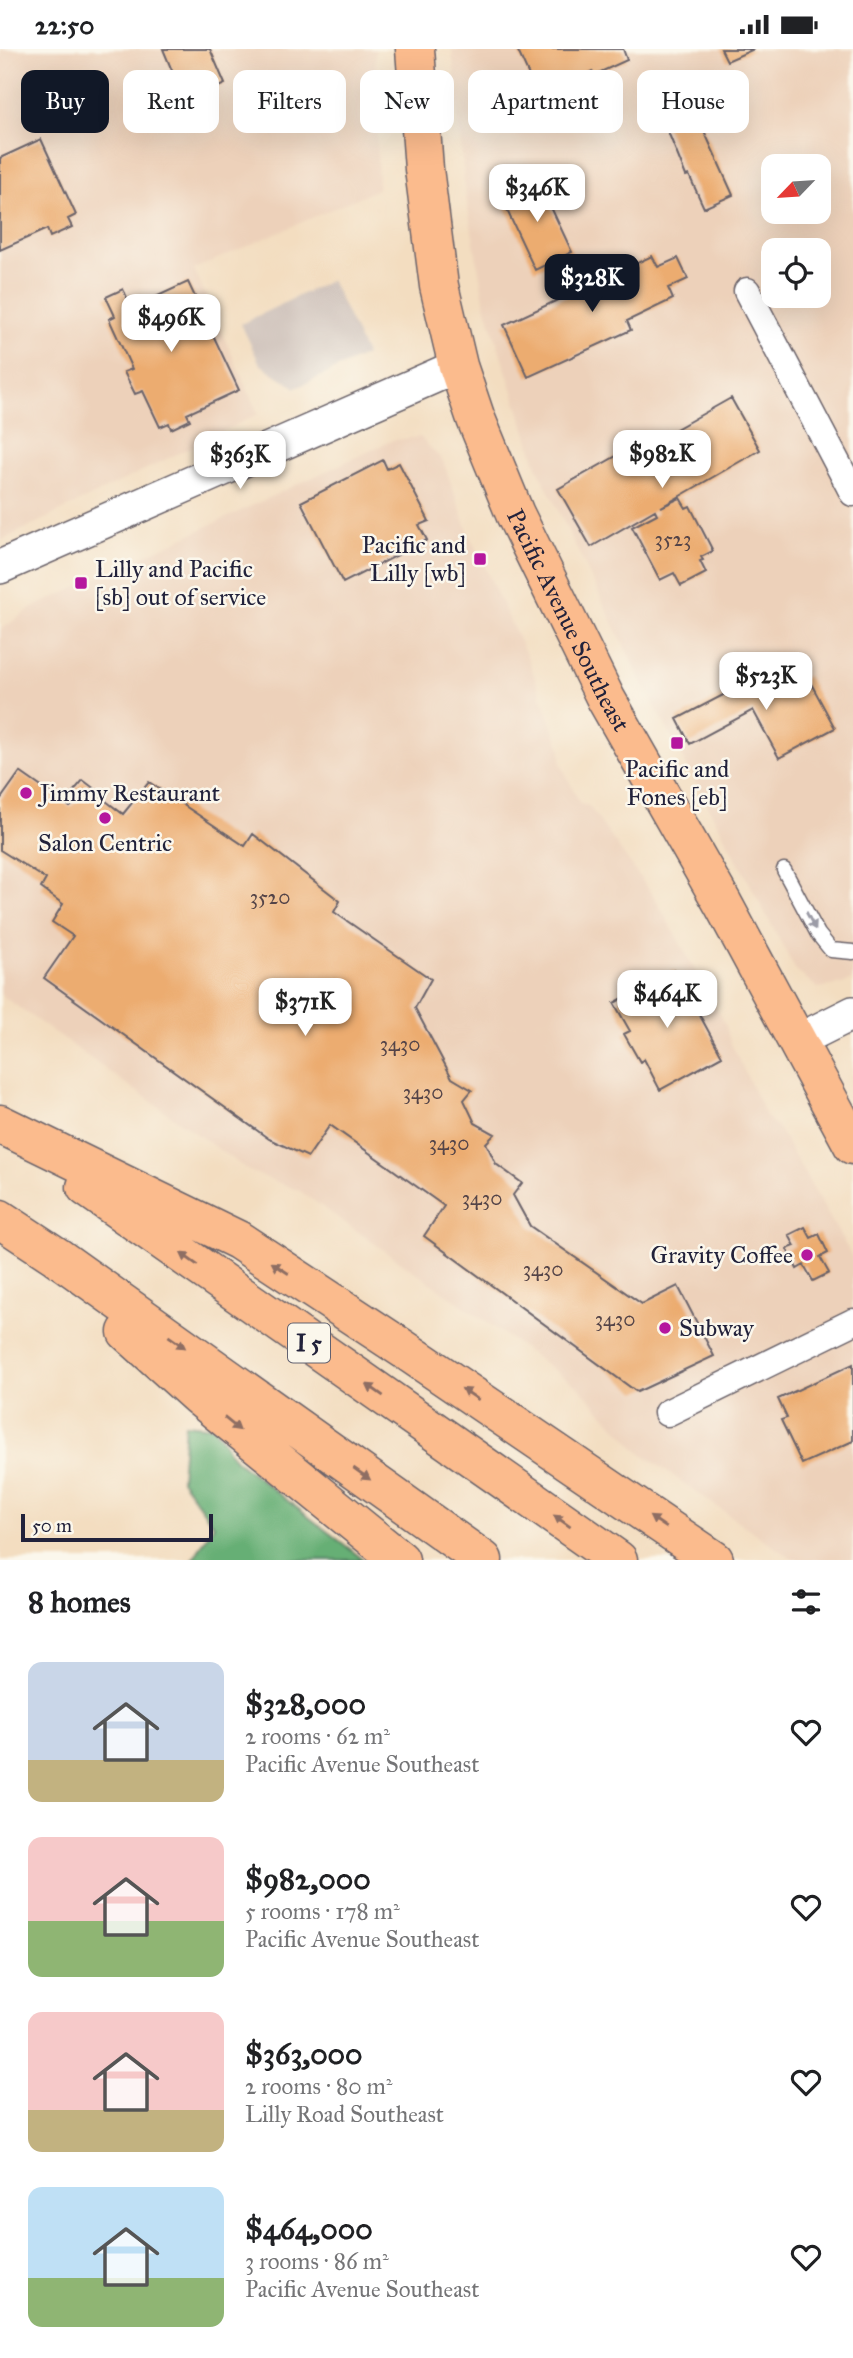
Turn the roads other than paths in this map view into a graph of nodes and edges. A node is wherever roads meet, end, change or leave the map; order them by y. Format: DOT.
graph roads {
  1 [pos="415,49"];
  2 [pos="747,291"];
  3 [pos="458,366"];
  4 [pos="853,493"];
  5 [pos="0,567"];
  6 [pos="784,870"];
  7 [pos="853,952"];
  8 [pos="853,1013"];
  9 [pos="797,1041"];
  10 [pos="0,1125"];
  11 [pos="853,1145"];
  12 [pos="8,1226"];
  13 [pos="853,1322"];
  14 [pos="667,1413"];
  15 [pos="400,1560"];
  16 [pos="483,1560"];
  17 [pos="618,1560"];
  18 [pos="714,1560"];
  1 -- 3 [label="main road, Pacific Avenue Southeast"];
  2 -- 4 [label="street"];
  3 -- 5 [label="street"];
  3 -- 9 [label="main road, Pacific Avenue Southeast"];
  6 -- 7 [label="lane, one-way"];
  8 -- 9 [label="street"];
  9 -- 11 [label="main road, Pacific Avenue Southeast"];
  17 -- 10 [label="main road, I 5, one-way"];
  18 -- 10 [label="main road, one-way"];
  12 -- 15 [label="main road, one-way"];
  12 -- 16 [label="main road, one-way"];
  13 -- 14 [label="street"];
}
